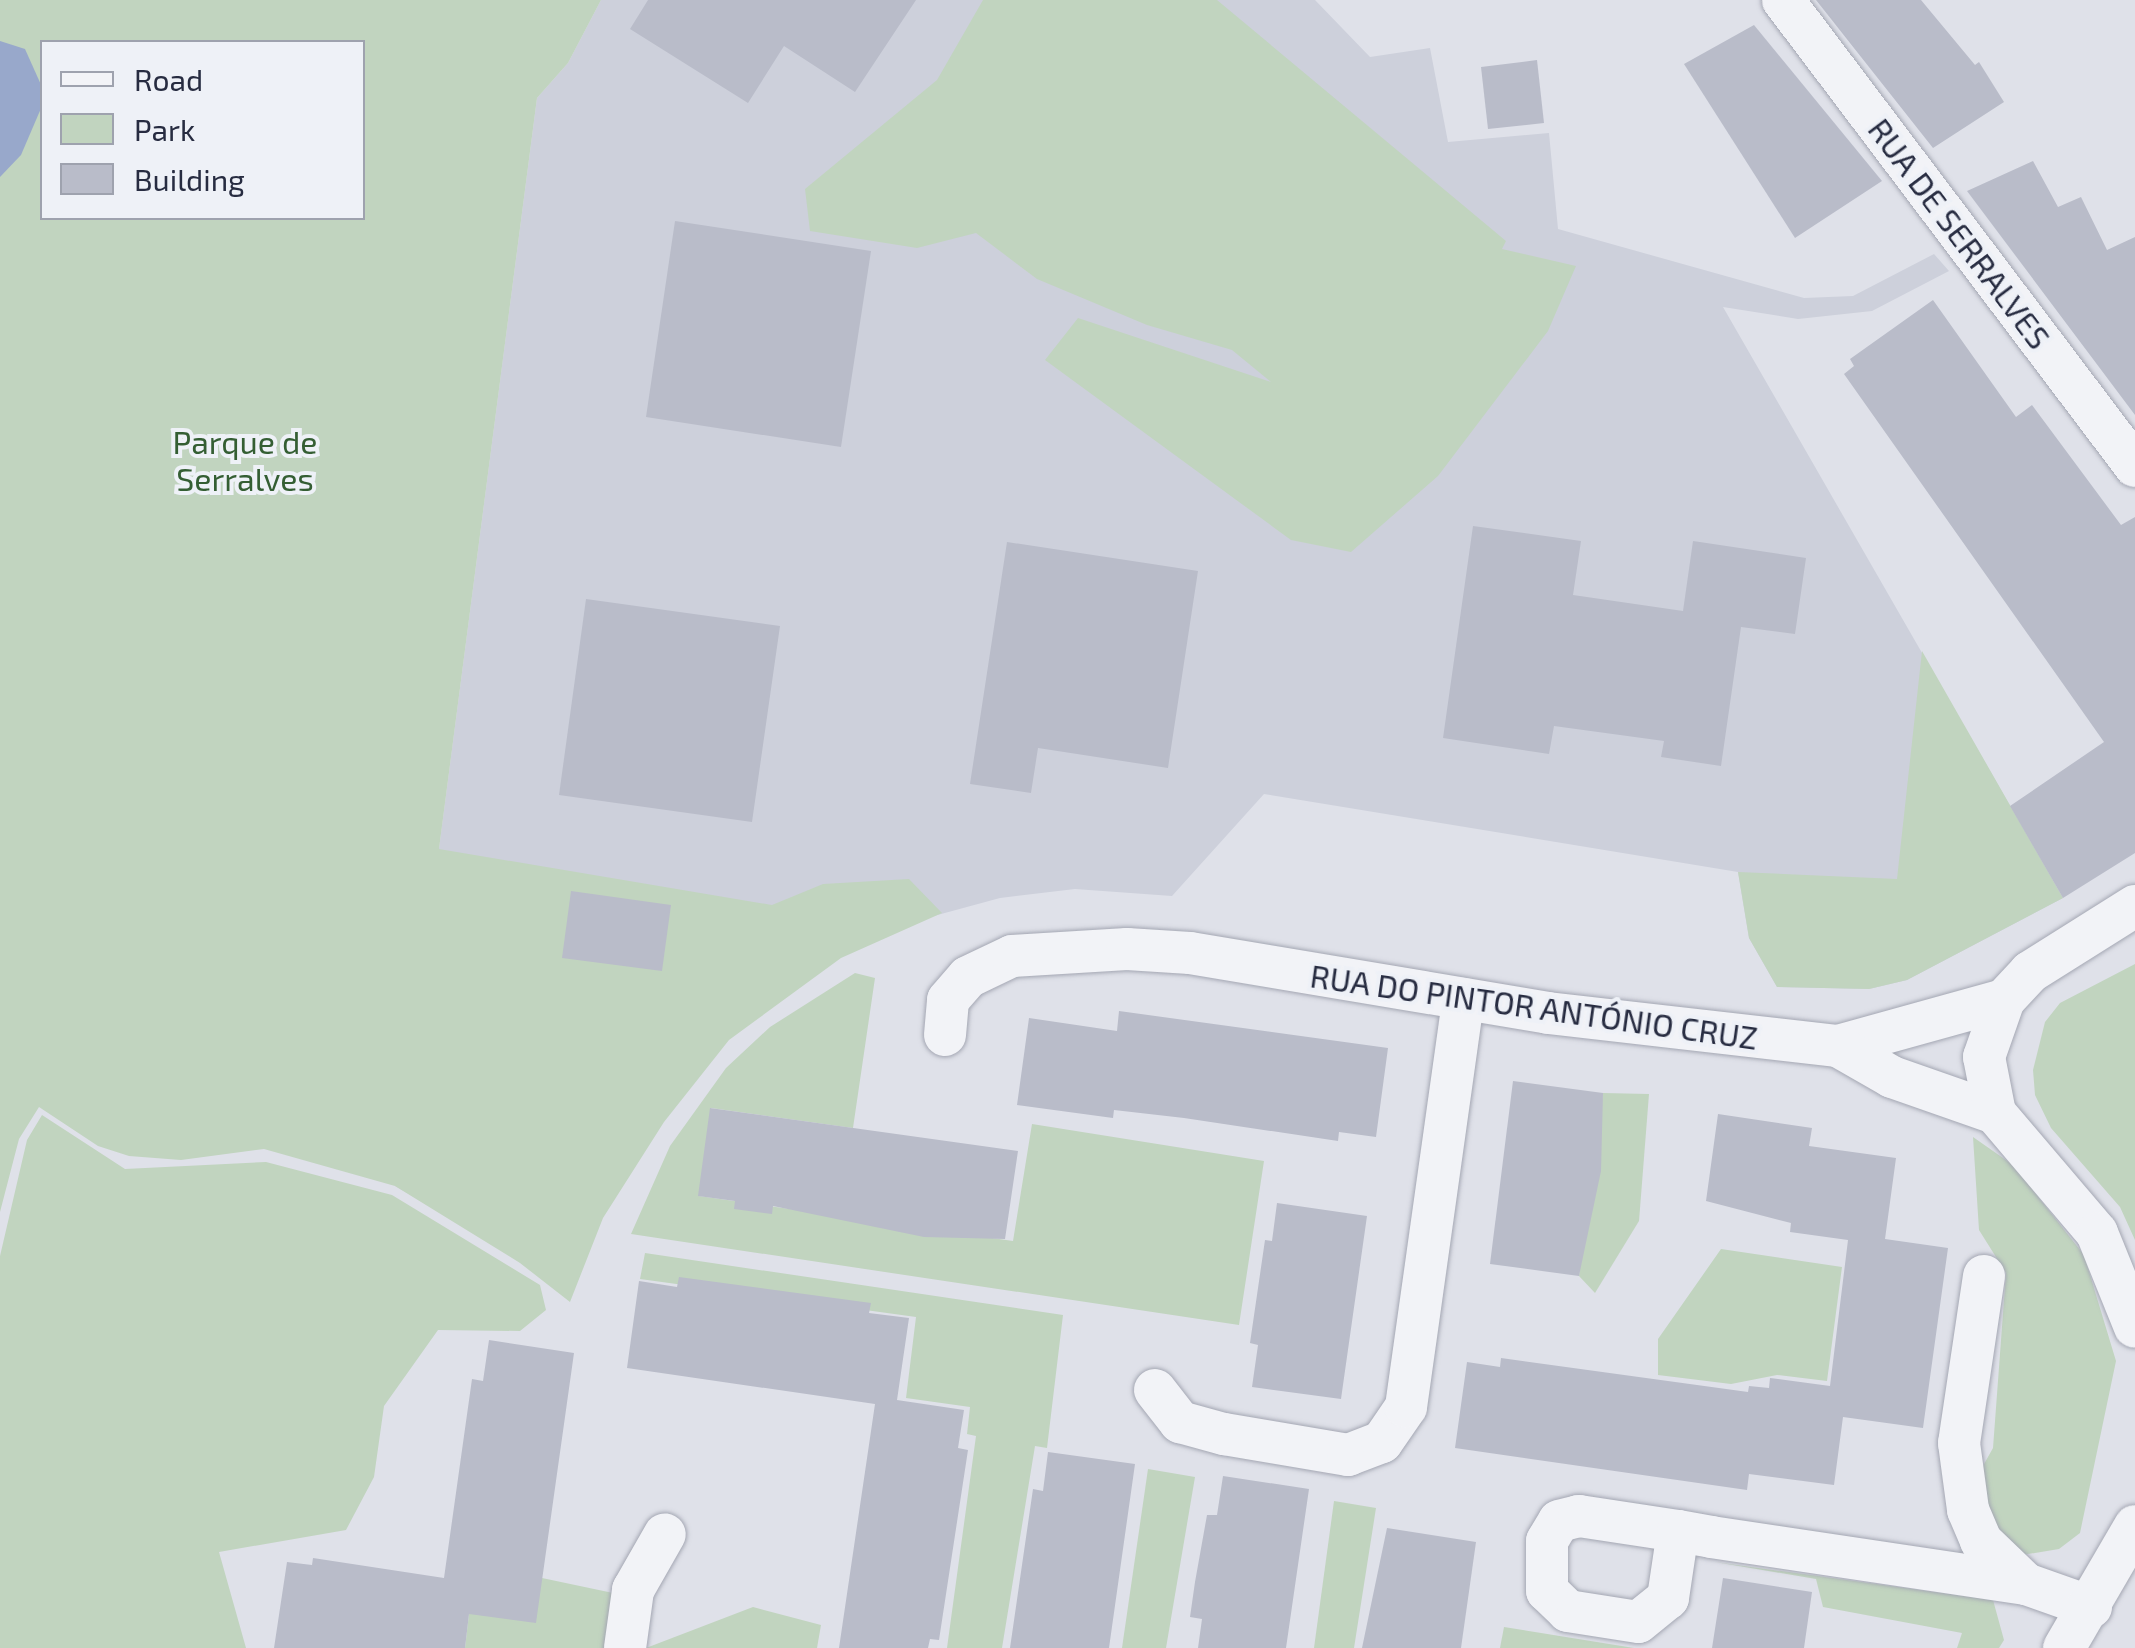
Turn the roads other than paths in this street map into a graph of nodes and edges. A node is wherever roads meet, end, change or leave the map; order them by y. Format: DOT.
graph roads {
  1 [pos="1783,0"];
  2 [pos="2135,466"];
  3 [pos="2135,906"];
  4 [pos="1462,1000"];
  5 [pos="2004,1000"];
  6 [pos="945,1036"];
  7 [pos="1838,1046"];
  8 [pos="1995,1114"];
  9 [pos="1984,1276"];
  10 [pos="2135,1327"];
  11 [pos="1155,1390"];
  12 [pos="1678,1531"];
  13 [pos="665,1534"];
  14 [pos="2131,1541"];
  15 [pos="2026,1584"];
  16 [pos="2091,1607"];
  17 [pos="625,1648"];
  18 [pos="2064,1648"];
  1 -- 2 [label="street, RUA DE SERRALVES"];
  3 -- 5 [label="street, RUA DO PINTOR ANTÓNIO CRUZ"];
  4 -- 6 [label="street, RUA DO PINTOR ANTÓNIO CRUZ"];
  4 -- 7 [label="street, RUA DO PINTOR ANTÓNIO CRUZ"];
  4 -- 11 [label="street"];
  5 -- 7 [label="street, RUA DO PINTOR ANTÓNIO CRUZ"];
  5 -- 8 [label="street"];
  7 -- 8 [label="street"];
  8 -- 10 [label="street"];
  9 -- 15 [label="street"];
  12 -- 15 [label="street"];
  13 -- 17 [label="street"];
  14 -- 16 [label="street"];
  15 -- 16 [label="street"];
  16 -- 18 [label="street"];
}
